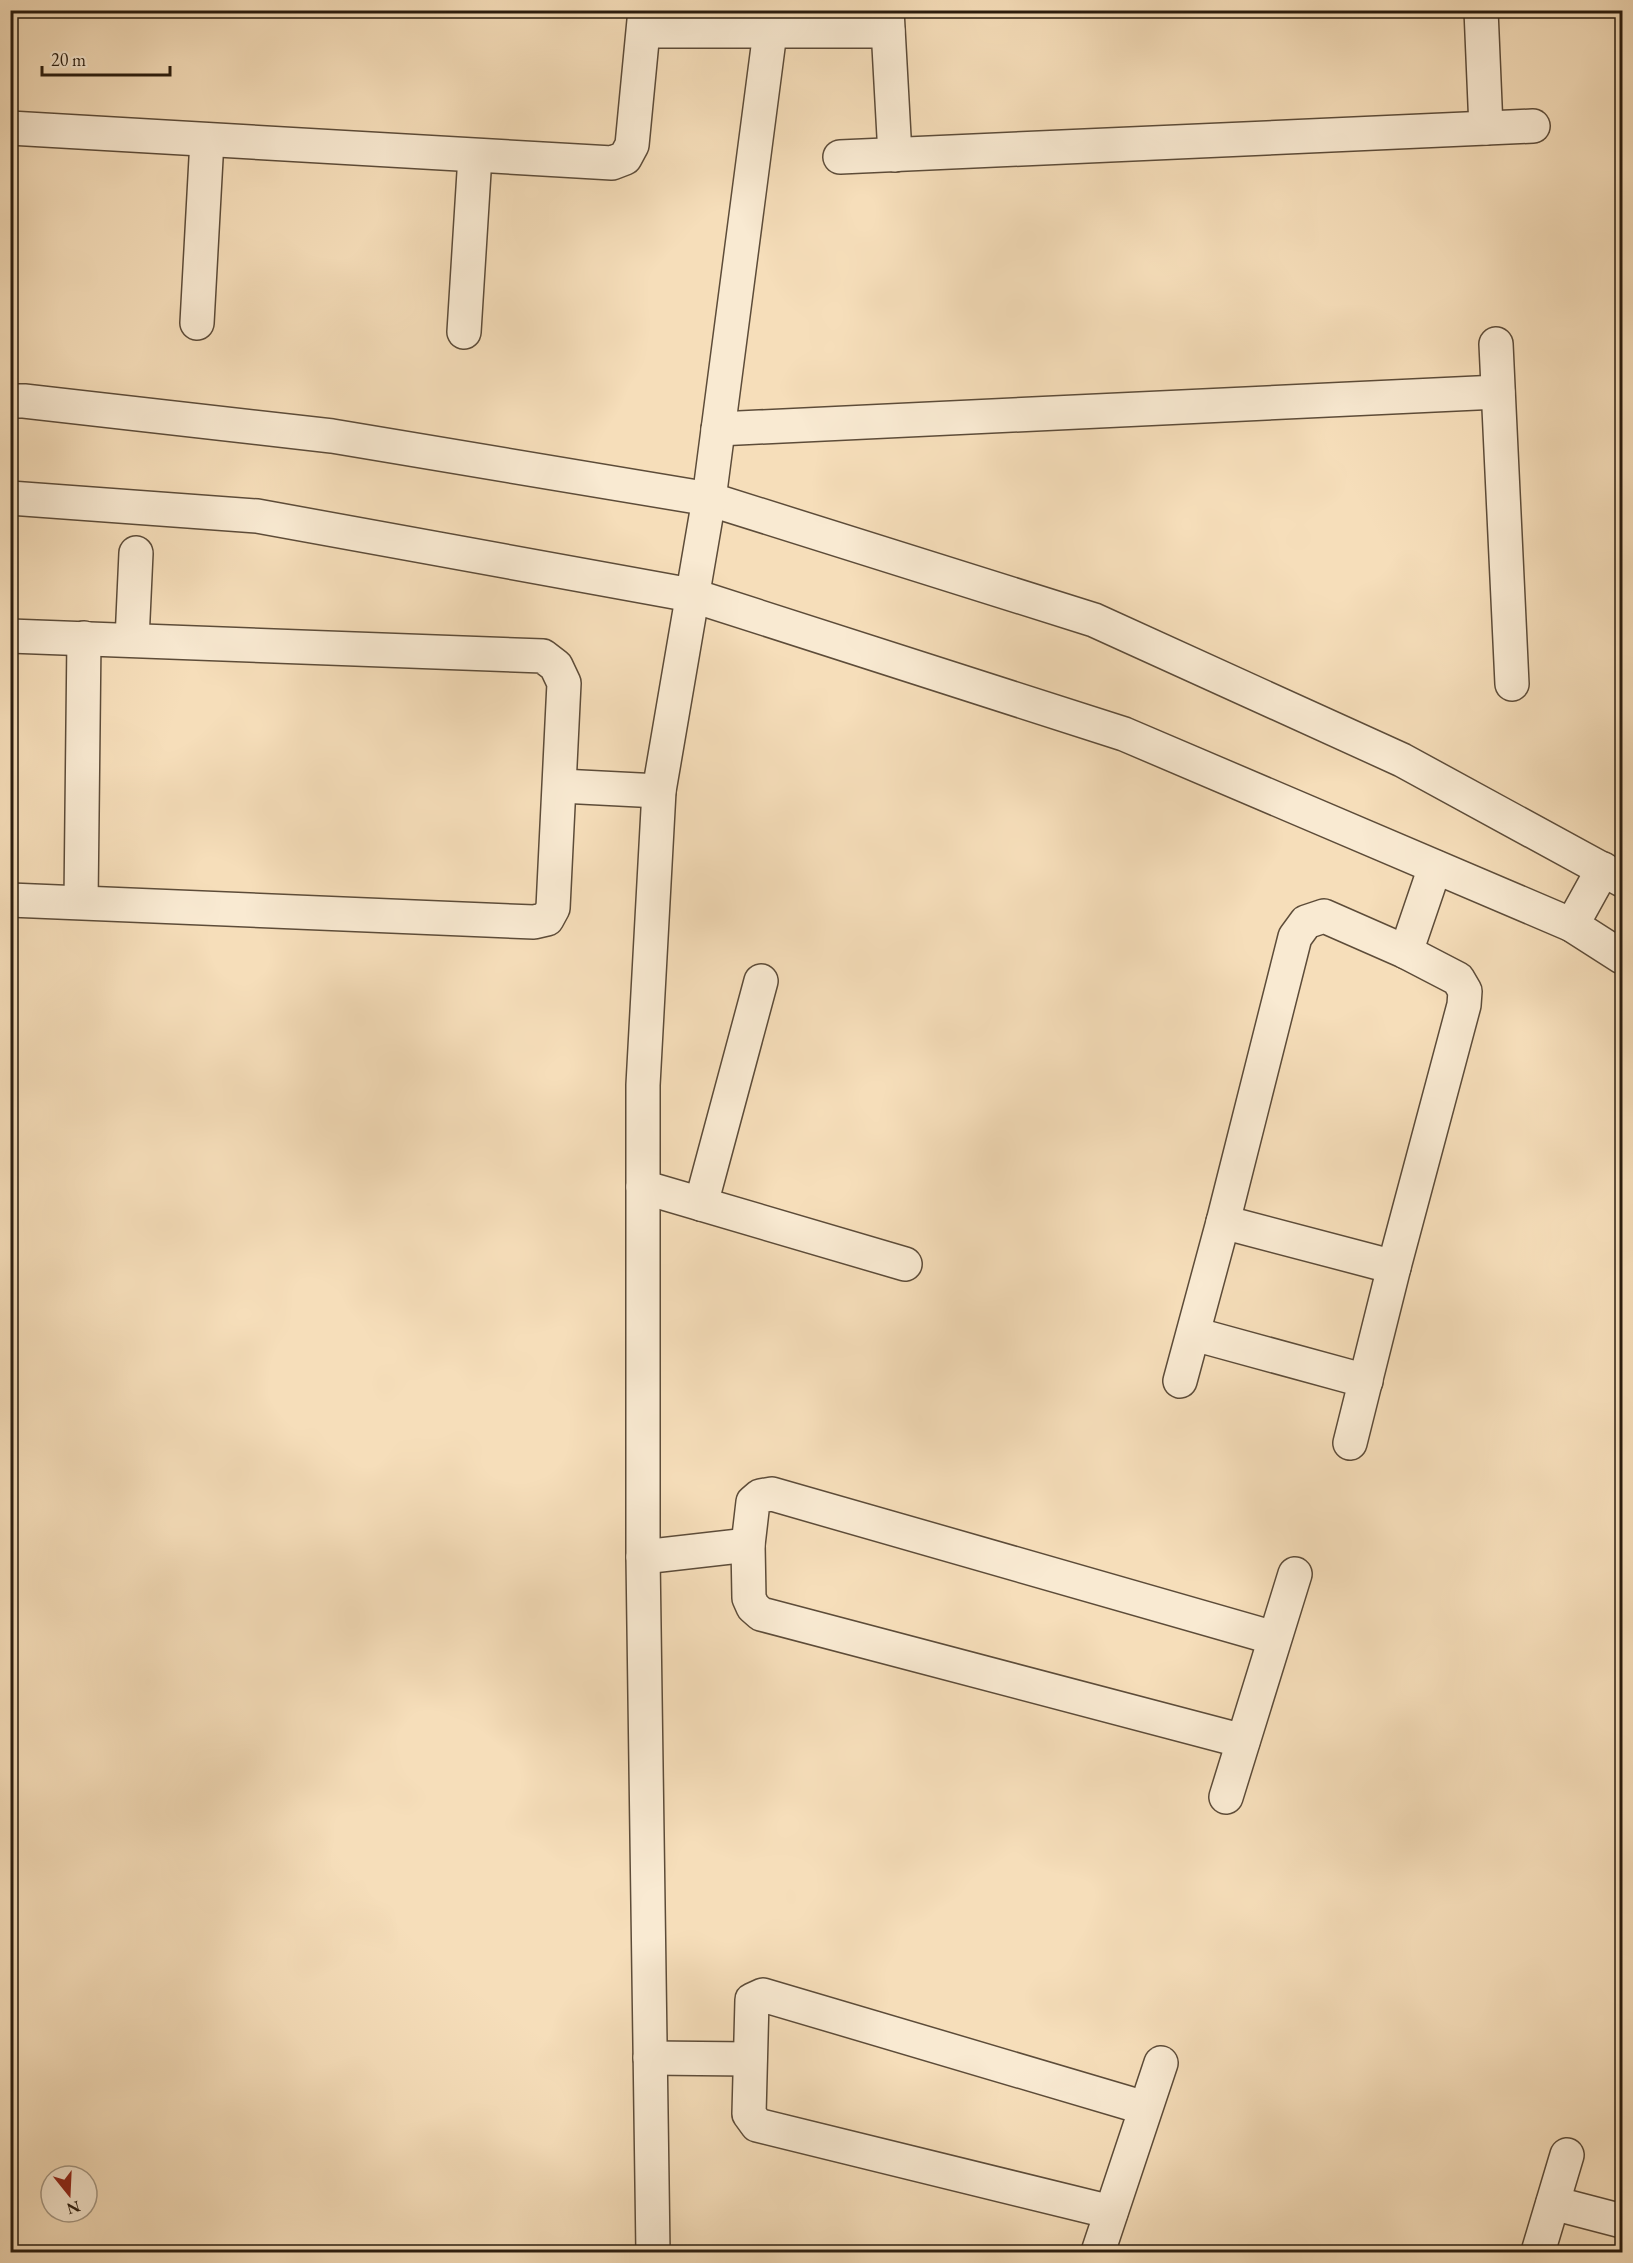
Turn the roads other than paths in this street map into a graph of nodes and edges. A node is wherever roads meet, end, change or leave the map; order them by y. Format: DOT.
graph roads {
  1 [pos="1481,10"];
  2 [pos="645,21"];
  3 [pos="771,21"];
  4 [pos="888,21"];
  5 [pos="1533,126"];
  6 [pos="10,128"];
  7 [pos="1486,128"];
  8 [pos="207,140"];
  9 [pos="895,155"];
  10 [pos="475,156"];
  11 [pos="840,157"];
  12 [pos="197,323"];
  13 [pos="464,332"];
  14 [pos="1496,344"];
  15 [pos="1498,392"];
  16 [pos="10,401"];
  17 [pos="718,429"];
  18 [pos="10,498"];
  19 [pos="709,499"];
  20 [pos="136,553"];
  21 [pos="691,595"];
  22 [pos="10,636"];
  23 [pos="84,638"];
  24 [pos="132,640"];
  25 [pos="1512,684"];
  26 [pos="561,786"];
  27 [pos="659,791"];
  28 [pos="1435,867"];
  29 [pos="1613,874"];
  30 [pos="10,900"];
  31 [pos="81,902"];
  32 [pos="1572,925"];
  33 [pos="1406,952"];
  34 [pos="1623,957"];
  35 [pos="761,981"];
  36 [pos="643,1187"];
  37 [pos="701,1204"];
  38 [pos="1223,1222"];
  39 [pos="904,1264"];
  40 [pos="1394,1268"];
  41 [pos="1194,1334"];
  42 [pos="1180,1381"];
  43 [pos="1366,1382"];
  44 [pos="1350,1443"];
  45 [pos="748,1545"];
  46 [pos="643,1557"];
  47 [pos="1295,1574"];
  48 [pos="1274,1638"];
  49 [pos="1243,1741"];
  50 [pos="1227,1797"];
  51 [pos="650,2058"];
  52 [pos="750,2059"];
  53 [pos="1161,2063"];
  54 [pos="1145,2108"];
  55 [pos="1567,2155"];
  56 [pos="1553,2203"];
  57 [pos="1111,2212"];
  58 [pos="1623,2221"];
  59 [pos="653,2253"];
  60 [pos="1098,2253"];
  61 [pos="1539,2253"];
  1 -- 7 [label="street"];
  2 -- 3 [label="street"];
  2 -- 10 [label="street"];
  3 -- 4 [label="street"];
  3 -- 17 [label="street"];
  4 -- 9 [label="street"];
  5 -- 7 [label="street"];
  6 -- 8 [label="street"];
  7 -- 9 [label="street"];
  8 -- 10 [label="street"];
  8 -- 12 [label="street"];
  9 -- 11 [label="street"];
  10 -- 13 [label="street"];
  14 -- 15 [label="street"];
  15 -- 17 [label="street"];
  15 -- 25 [label="street"];
  16 -- 19 [label="street"];
  17 -- 19 [label="street"];
  18 -- 21 [label="street"];
  19 -- 21 [label="street"];
  19 -- 29 [label="street"];
  20 -- 24 [label="street"];
  21 -- 27 [label="street"];
  21 -- 28 [label="street"];
  22 -- 23 [label="street"];
  23 -- 24 [label="street"];
  23 -- 31 [label="street"];
  24 -- 26 [label="street"];
  26 -- 27 [label="street"];
  26 -- 31 [label="street"];
  27 -- 36 [label="street"];
  28 -- 32 [label="street"];
  28 -- 33 [label="street"];
  29 -- 32 [label="street"];
  30 -- 31 [label="street"];
  32 -- 34 [label="street"];
  33 -- 38 [label="street"];
  33 -- 40 [label="street"];
  35 -- 37 [label="street"];
  36 -- 37 [label="street"];
  36 -- 46 [label="street"];
  37 -- 39 [label="street"];
  38 -- 40 [label="street"];
  38 -- 41 [label="street"];
  40 -- 43 [label="street"];
  41 -- 42 [label="street"];
  41 -- 43 [label="street"];
  43 -- 44 [label="street"];
  45 -- 46 [label="street"];
  45 -- 48 [label="street"];
  45 -- 49 [label="street"];
  46 -- 51 [label="street"];
  47 -- 48 [label="street"];
  48 -- 49 [label="street"];
  49 -- 50 [label="street"];
  51 -- 52 [label="street"];
  51 -- 59 [label="street"];
  52 -- 54 [label="street"];
  52 -- 57 [label="street"];
  53 -- 54 [label="street"];
  54 -- 57 [label="street"];
  55 -- 56 [label="street"];
  56 -- 58 [label="street"];
  56 -- 61 [label="street"];
  57 -- 60 [label="street"];
}
